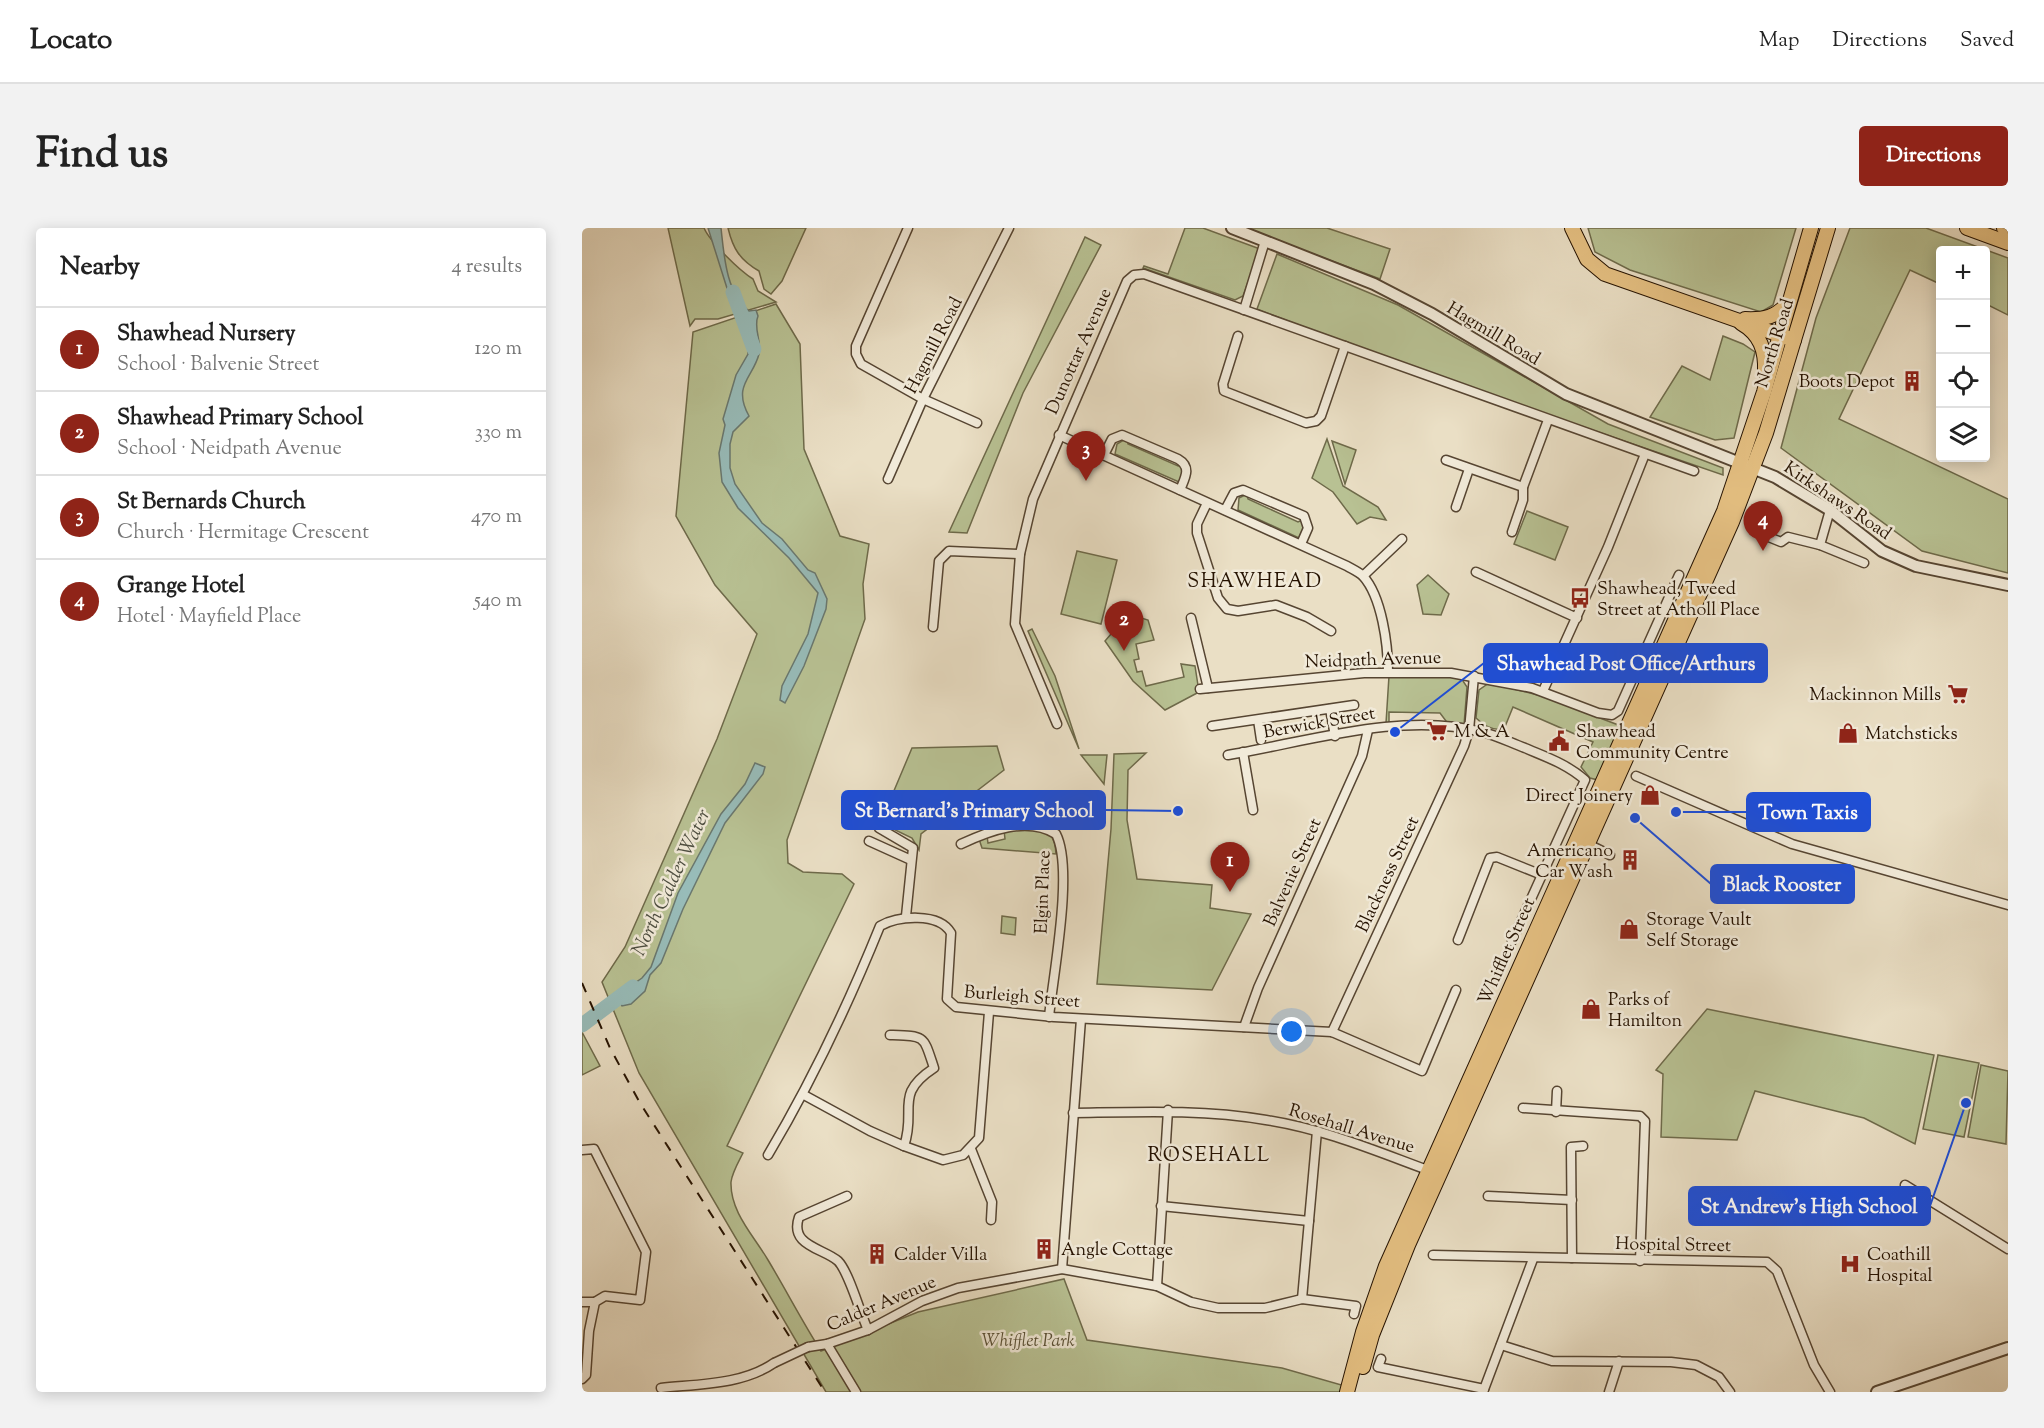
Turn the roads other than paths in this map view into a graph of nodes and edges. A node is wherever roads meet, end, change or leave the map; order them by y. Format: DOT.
graph roads {
  1 [pos="908,228"];
  2 [pos="1010,228"];
  3 [pos="1232,228"];
  4 [pos="1572,228"];
  5 [pos="1811,228"];
  6 [pos="1828,228"];
  7 [pos="1967,228"];
  8 [pos="1265,241"];
  9 [pos="2008,243"];
  10 [pos="1791,299"];
  11 [pos="1245,310"];
  12 [pos="1734,319"];
  13 [pos="1238,336"];
  14 [pos="1787,338"];
  15 [pos="1345,346"];
  16 [pos="1764,392"];
  17 [pos="924,399"];
  18 [pos="1548,420"];
  19 [pos="977,423"];
  20 [pos="1059,435"];
  21 [pos="1645,454"];
  22 [pos="1104,455"];
  23 [pos="1446,460"];
  24 [pos="1747,466"];
  25 [pos="1469,468"];
  26 [pos="1694,471"];
  27 [pos="888,479"];
  28 [pos="1523,487"];
  29 [pos="1180,490"];
  30 [pos="1207,503"];
  31 [pos="1456,507"];
  32 [pos="1225,510"];
  33 [pos="1830,510"];
  34 [pos="1754,531"];
  35 [pos="1512,532"];
  36 [pos="1402,539"];
  37 [pos="1301,544"];
  38 [pos="1820,545"];
  39 [pos="1020,554"];
  40 [pos="1864,563"];
  41 [pos="1476,572"];
  42 [pos="1679,575"];
  43 [pos="1363,576"];
  44 [pos="2008,585"];
  45 [pos="1191,618"];
  46 [pos="1577,618"];
  47 [pos="933,627"];
  48 [pos="1331,632"];
  49 [pos="1197,645"];
  50 [pos="1186,647"];
  51 [pos="1388,672"];
  52 [pos="1474,676"];
  53 [pos="1543,691"];
  54 [pos="1354,705"];
  55 [pos="1330,709"];
  56 [pos="1258,720"];
  57 [pos="1057,724"];
  58 [pos="1212,726"];
  59 [pos="1368,730"];
  60 [pos="1469,730"];
  61 [pos="1335,736"];
  62 [pos="1261,740"];
  63 [pos="1627,742"];
  64 [pos="1243,752"];
  65 [pos="1228,754"];
  66 [pos="1636,776"];
  67 [pos="1253,810"];
  68 [pos="879,828"];
  69 [pos="869,841"];
  70 [pos="961,844"];
  71 [pos="1588,844"];
  72 [pos="1610,855"];
  73 [pos="911,860"];
  74 [pos="1542,875"];
  75 [pos="2008,905"];
  76 [pos="906,916"];
  77 [pos="1458,940"];
  78 [pos="1512,941"];
  79 [pos="1456,990"];
  80 [pos="988,1012"];
  81 [pos="1049,1017"];
  82 [pos="1081,1019"];
  83 [pos="1244,1027"];
  84 [pos="1332,1032"];
  85 [pos="890,1035"];
  86 [pos="1557,1091"];
  87 [pos="804,1095"];
  88 [pos="1522,1108"];
  89 [pos="1168,1110"];
  90 [pos="1556,1112"];
  91 [pos="1073,1113"];
  92 [pos="1317,1131"];
  93 [pos="904,1146"];
  94 [pos="1583,1146"];
  95 [pos="971,1149"];
  96 [pos="582,1150"];
  97 [pos="768,1155"];
  98 [pos="1435,1173"];
  99 [pos="1905,1185"];
  100 [pos="847,1196"];
  101 [pos="1488,1196"];
  102 [pos="1572,1200"];
  103 [pos="1161,1206"];
  104 [pos="991,1220"];
  105 [pos="1309,1221"];
  106 [pos="2008,1249"];
  107 [pos="1433,1255"];
  108 [pos="1572,1258"];
  109 [pos="1533,1259"];
  110 [pos="1640,1261"];
  111 [pos="1062,1269"];
  112 [pos="1157,1286"];
  113 [pos="1302,1299"];
  114 [pos="582,1302"];
  115 [pos="595,1302"];
  116 [pos="1354,1314"];
  117 [pos="868,1330"];
  118 [pos="827,1344"];
  119 [pos="1501,1345"];
  120 [pos="2008,1348"];
  121 [pos="1381,1359"];
  122 [pos="1619,1361"];
  123 [pos="582,1379"];
  124 [pos="661,1388"];
  125 [pos="1483,1391"];
  126 [pos="856,1392"];
  127 [pos="1347,1392"];
  128 [pos="1357,1392"];
  129 [pos="1609,1392"];
  130 [pos="1730,1392"];
  131 [pos="1830,1392"];
  132 [pos="1877,1392"];
  1 -- 17 [label="street"];
  2 -- 17 [label="street, Hagmill Road"];
  3 -- 8 [label="street, Hagmill Road"];
  4 -- 12 [label="main road"];
  5 -- 10 [label="main road, North Road"];
  6 -- 14 [label="main road, North Road"];
  7 -- 9 [label="main road"];
  8 -- 11 [label="street"];
  8 -- 24 [label="street, Hagmill Road"];
  10 -- 12 [label="main road"];
  10 -- 14 [label="main road, North Road"];
  11 -- 15 [label="street, Dunottar Avenue"];
  11 -- 20 [label="street, Dunottar Avenue"];
  12 -- 14 [label="main road"];
  12 -- 16 [label="main road"];
  13 -- 15 [label="street"];
  14 -- 16 [label="main road, North Road"];
  14 -- 24 [label="main road, North Road"];
  15 -- 18 [label="street, Dunottar Avenue"];
  16 -- 24 [label="main road, North Road"];
  17 -- 19 [label="street"];
  17 -- 27 [label="street, Hagmill Road"];
  18 -- 21 [label="street, Dunottar Avenue"];
  18 -- 28 [label="street"];
  20 -- 22 [label="street"];
  20 -- 39 [label="street, Dunottar Avenue"];
  21 -- 26 [label="street, Dunottar Avenue"];
  21 -- 46 [label="street"];
  22 -- 29 [label="street"];
  22 -- 29 [label="street"];
  23 -- 25 [label="street"];
  24 -- 33 [label="street, Kirkshaws Road"];
  24 -- 63 [label="main road, Whifflet Street"];
  25 -- 28 [label="street"];
  25 -- 31 [label="street"];
  28 -- 35 [label="street"];
  29 -- 30 [label="street"];
  30 -- 32 [label="street"];
  30 -- 48 [label="street"];
  32 -- 37 [label="street"];
  32 -- 37 [label="street"];
  33 -- 38 [label="street"];
  33 -- 44 [label="street, Kirkshaws Road"];
  34 -- 38 [label="street"];
  36 -- 43 [label="street"];
  37 -- 43 [label="street"];
  38 -- 40 [label="street"];
  39 -- 47 [label="street"];
  39 -- 57 [label="street, Dunottar Avenue"];
  41 -- 46 [label="street"];
  42 -- 53 [label="street, Neidpath Avenue"];
  43 -- 51 [label="street"];
  45 -- 49 [label="street, Neidpath Avenue"];
  46 -- 53 [label="street"];
  49 -- 50 [label="street"];
  49 -- 51 [label="street, Neidpath Avenue"];
  51 -- 52 [label="street, Neidpath Avenue"];
  52 -- 53 [label="street, Neidpath Avenue"];
  52 -- 60 [label="street, Blackness Street"];
  54 -- 55 [label="street"];
  55 -- 56 [label="street"];
  55 -- 61 [label="street"];
  56 -- 58 [label="street"];
  56 -- 62 [label="street"];
  59 -- 60 [label="street, Berwick Street"];
  59 -- 61 [label="street, Berwick Street"];
  59 -- 83 [label="street, Balvenie Street"];
  60 -- 74 [label="street, Berwick Street"];
  60 -- 84 [label="street, Blackness Street"];
  61 -- 64 [label="street, Berwick Street"];
  63 -- 71 [label="main road, Whifflet Street"];
  63 -- 98 [label="main road, Whifflet Street"];
  64 -- 65 [label="street, Berwick Street"];
  64 -- 67 [label="street"];
  66 -- 75 [label="street"];
  68 -- 73 [label="street"];
  69 -- 73 [label="street"];
  70 -- 81 [label="street, Elgin Place"];
  71 -- 72 [label="street"];
  71 -- 98 [label="main road, Whifflet Street"];
  73 -- 76 [label="street"];
  74 -- 77 [label="street"];
  74 -- 78 [label="street"];
  76 -- 80 [label="street, Burleigh Street"];
  76 -- 87 [label="street"];
  79 -- 84 [label="street, Burleigh Street"];
  80 -- 81 [label="street, Burleigh Street"];
  80 -- 95 [label="street"];
  81 -- 82 [label="street, Burleigh Street"];
  82 -- 83 [label="street, Burleigh Street"];
  82 -- 91 [label="street"];
  83 -- 84 [label="street, Burleigh Street"];
  85 -- 93 [label="street"];
  86 -- 90 [label="street"];
  87 -- 93 [label="street"];
  87 -- 97 [label="street"];
  88 -- 90 [label="street"];
  89 -- 91 [label="street, Rosehall Avenue"];
  89 -- 92 [label="street, Rosehall Avenue"];
  89 -- 103 [label="street"];
  90 -- 110 [label="street"];
  91 -- 111 [label="street"];
  92 -- 98 [label="street, Rosehall Avenue"];
  92 -- 105 [label="street"];
  93 -- 95 [label="street"];
  94 -- 102 [label="street"];
  95 -- 104 [label="street"];
  96 -- 115 [label="street"];
  98 -- 127 [label="main road, Whifflet Street"];
  98 -- 128 [label="main road, Whifflet Street"];
  99 -- 106 [label="street"];
  100 -- 117 [label="street"];
  101 -- 102 [label="street"];
  102 -- 108 [label="street"];
  103 -- 105 [label="street"];
  103 -- 112 [label="street"];
  105 -- 113 [label="street"];
  107 -- 109 [label="street, Hospital Street"];
  108 -- 109 [label="street, Hospital Street"];
  108 -- 110 [label="street, Hospital Street"];
  109 -- 119 [label="street"];
  110 -- 131 [label="street, Hospital Street"];
  111 -- 112 [label="street, Calder Avenue"];
  111 -- 117 [label="street, Calder Avenue"];
  112 -- 113 [label="street, Calder Avenue"];
  113 -- 116 [label="street, Calder Avenue"];
  114 -- 115 [label="street"];
  115 -- 123 [label="street"];
  117 -- 118 [label="street, Calder Avenue"];
  118 -- 124 [label="street, Calder Avenue, bridge"];
  118 -- 126 [label="street"];
  119 -- 122 [label="street"];
  119 -- 125 [label="street"];
  120 -- 132 [label="street"];
  121 -- 125 [label="street"];
  122 -- 129 [label="street"];
  122 -- 130 [label="street"];
}
